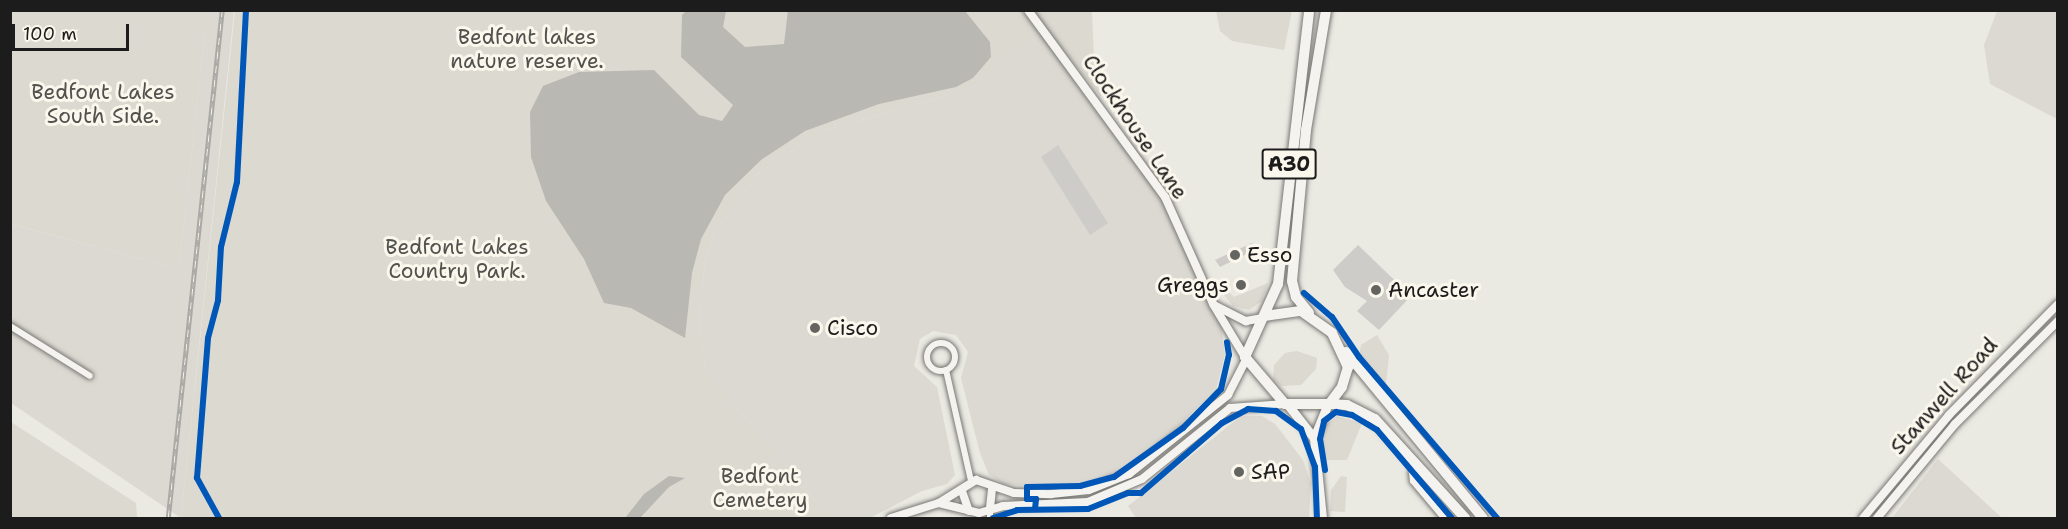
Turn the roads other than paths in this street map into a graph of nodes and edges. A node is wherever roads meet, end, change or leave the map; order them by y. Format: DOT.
graph roads {
  1 [pos="1028,10"];
  2 [pos="1309,10"];
  3 [pos="1326,10"];
  4 [pos="1214,304"];
  5 [pos="2058,304"];
  6 [pos="1310,313"];
  7 [pos="1263,317"];
  8 [pos="2058,321"];
  9 [pos="10,326"];
  10 [pos="1343,350"];
  11 [pos="1245,359"];
  12 [pos="946,370"];
  13 [pos="90,376"];
  14 [pos="1328,404"];
  15 [pos="1286,405"];
  16 [pos="1314,438"];
  17 [pos="1419,465"];
  18 [pos="971,481"];
  19 [pos="992,488"];
  20 [pos="962,491"];
  21 [pos="939,503"];
  22 [pos="990,508"];
  23 [pos="974,514"];
  24 [pos="891,519"];
  25 [pos="990,519"];
  26 [pos="1322,519"];
  27 [pos="1444,519"];
  28 [pos="1465,519"];
  29 [pos="1483,519"];
  30 [pos="1863,519"];
  31 [pos="1876,519"];
  1 -- 4 [label="main road, Clockhouse Lane"];
  2 -- 7 [label="highway, A30"];
  3 -- 6 [label="highway, A30"];
  4 -- 7 [label="main road"];
  4 -- 11 [label="main road, Clockhouse Lane"];
  5 -- 30 [label="street, Stanwell Road"];
  6 -- 7 [label="highway"];
  6 -- 10 [label="highway"];
  7 -- 11 [label="highway"];
  8 -- 31 [label="street, Stanwell Road"];
  9 -- 13 [label="street"];
  10 -- 14 [label="highway"];
  10 -- 29 [label="highway"];
  11 -- 15 [label="highway"];
  11 -- 19 [label="street"];
  12 -- 12 [label="street"];
  12 -- 18 [label="street"];
  14 -- 15 [label="highway"];
  14 -- 16 [label="main road"];
  14 -- 17 [label="highway"];
  15 -- 16 [label="main road"];
  15 -- 22 [label="street"];
  16 -- 26 [label="main road"];
  17 -- 27 [label="street"];
  17 -- 28 [label="highway"];
  18 -- 19 [label="street"];
  18 -- 20 [label="street"];
  19 -- 22 [label="street"];
  20 -- 21 [label="street"];
  20 -- 23 [label="street"];
  21 -- 23 [label="street"];
  21 -- 24 [label="street"];
  22 -- 23 [label="street"];
  22 -- 25 [label="street"];
}
